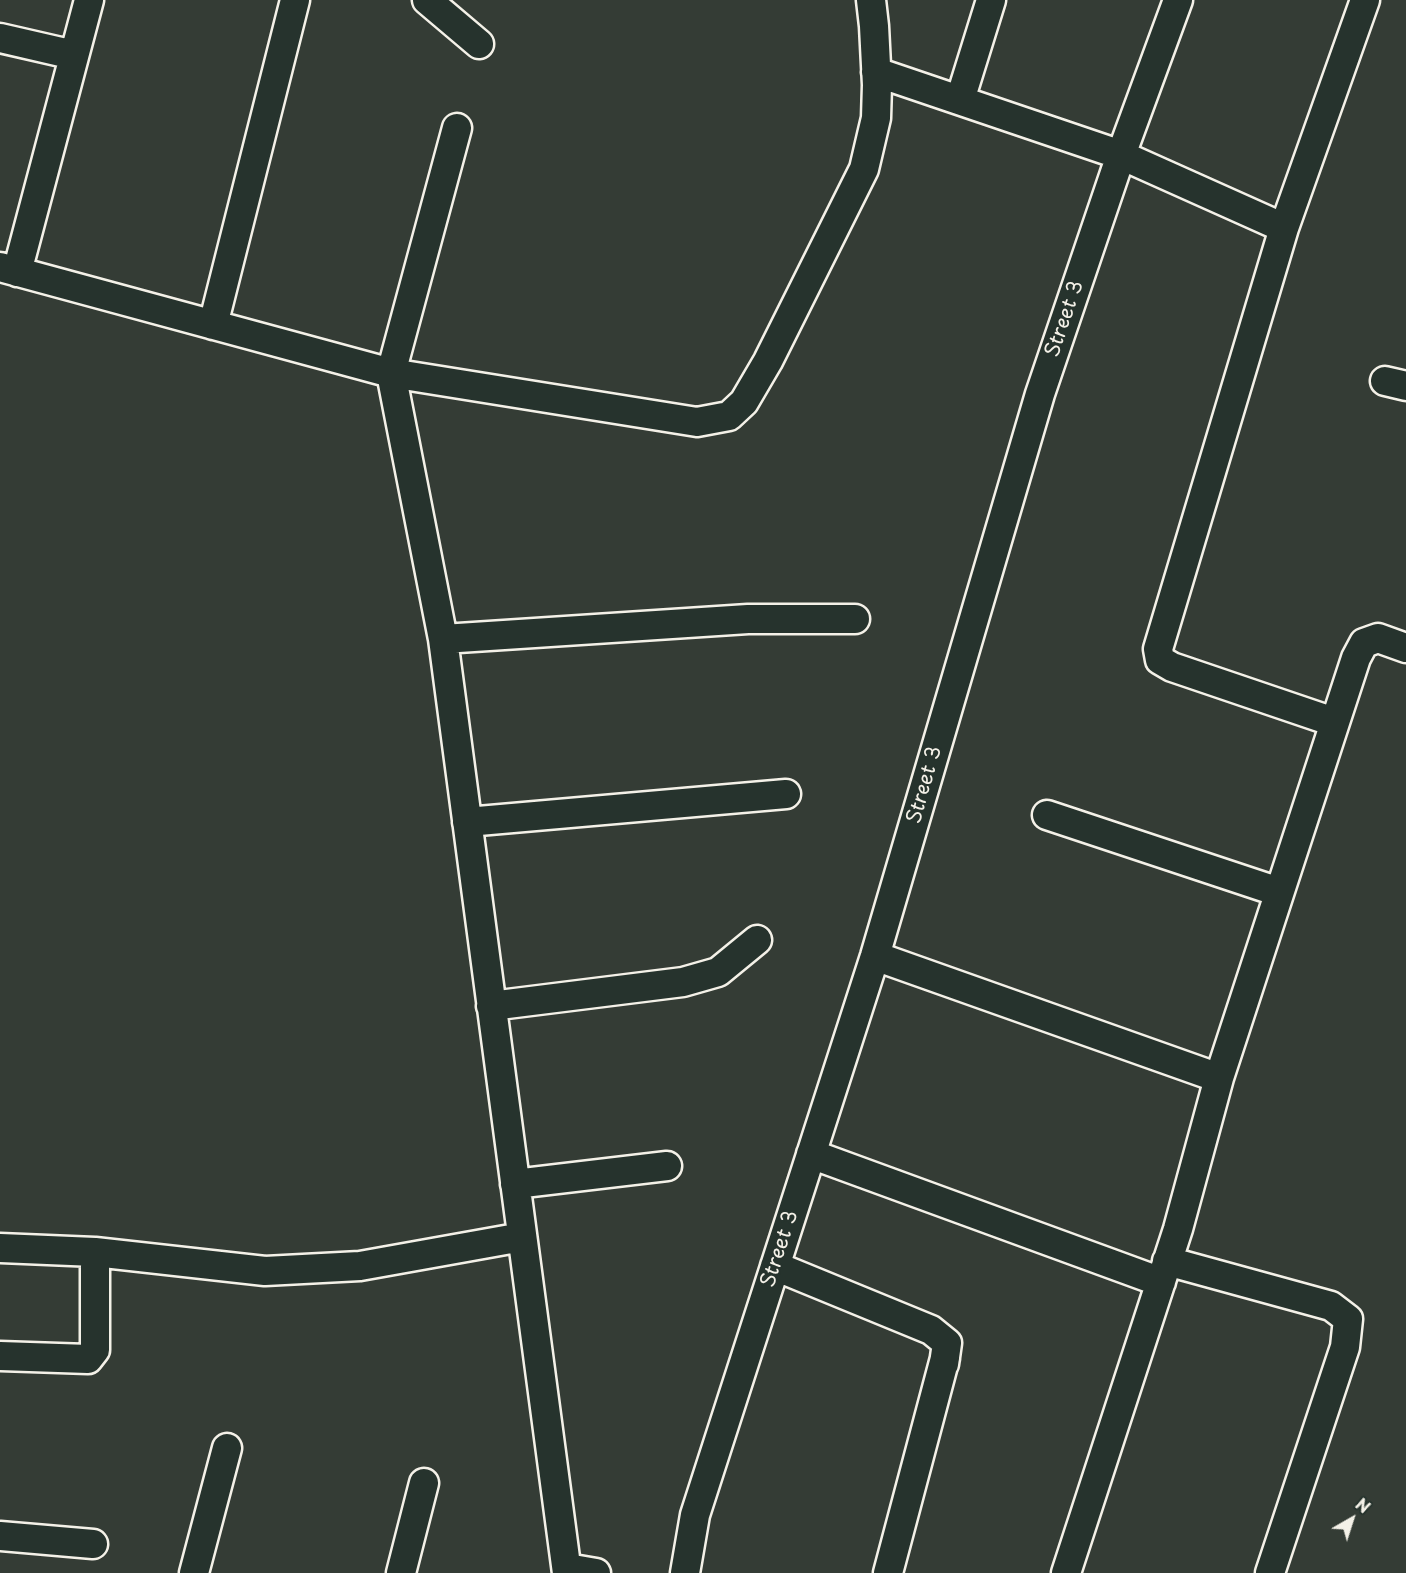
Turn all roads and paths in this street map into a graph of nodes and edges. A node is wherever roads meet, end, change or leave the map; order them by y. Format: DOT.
graph roads {
  1 [pos="89,0"];
  2 [pos="295,0"];
  3 [pos="427,0"];
  4 [pos="871,0"];
  5 [pos="991,0"];
  6 [pos="1178,0"];
  7 [pos="1365,0"];
  8 [pos="0,38"];
  9 [pos="478,44"];
  10 [pos="74,55"];
  11 [pos="876,72"];
  12 [pos="960,100"];
  13 [pos="457,128"];
  14 [pos="1121,155"];
  15 [pos="1284,228"];
  16 [pos="8,270"];
  17 [pos="213,325"];
  18 [pos="391,373"];
  19 [pos="855,619"];
  20 [pos="443,639"];
  21 [pos="1406,648"];
  22 [pos="1334,722"];
  23 [pos="786,794"];
  24 [pos="1047,815"];
  25 [pos="467,822"];
  26 [pos="1279,892"];
  27 [pos="757,940"];
  28 [pos="875,956"];
  29 [pos="491,1006"];
  30 [pos="1219,1078"];
  31 [pos="811,1154"];
  32 [pos="667,1166"];
  33 [pos="515,1184"];
  34 [pos="522,1237"];
  35 [pos="0,1248"];
  36 [pos="95,1252"];
  37 [pos="775,1266"];
  38 [pos="1164,1272"];
  39 [pos="0,1356"];
  40 [pos="227,1448"];
  41 [pos="424,1483"];
  42 [pos="0,1536"];
  43 [pos="93,1544"];
  44 [pos="567,1570"];
  45 [pos="194,1573"];
  46 [pos="401,1573"];
  47 [pos="596,1573"];
  48 [pos="685,1573"];
  49 [pos="888,1573"];
  50 [pos="1066,1573"];
  51 [pos="1270,1573"];
  1 -- 10 [label="street"];
  2 -- 17 [label="street"];
  3 -- 9 [label="street"];
  4 -- 11 [label="street"];
  5 -- 12 [label="street"];
  6 -- 14 [label="street, Street 3"];
  7 -- 15 [label="street"];
  8 -- 10 [label="street"];
  10 -- 16 [label="street"];
  11 -- 12 [label="street"];
  11 -- 18 [label="street"];
  12 -- 14 [label="street"];
  13 -- 18 [label="street"];
  14 -- 15 [label="street"];
  14 -- 28 [label="street, Street 3"];
  15 -- 22 [label="street"];
  16 -- 17 [label="street"];
  17 -- 18 [label="street"];
  18 -- 20 [label="street"];
  19 -- 20 [label="street"];
  20 -- 25 [label="street"];
  21 -- 22 [label="street"];
  22 -- 26 [label="street"];
  23 -- 25 [label="street"];
  24 -- 26 [label="street"];
  25 -- 29 [label="street"];
  26 -- 30 [label="street"];
  27 -- 29 [label="street"];
  28 -- 30 [label="street"];
  28 -- 31 [label="street, Street 3"];
  29 -- 33 [label="street"];
  30 -- 38 [label="street"];
  31 -- 37 [label="street, Street 3"];
  31 -- 38 [label="street"];
  32 -- 33 [label="street"];
  33 -- 34 [label="street"];
  34 -- 36 [label="street"];
  34 -- 44 [label="street"];
  35 -- 36 [label="street"];
  36 -- 39 [label="street"];
  37 -- 48 [label="street, Street 3"];
  37 -- 49 [label="street"];
  38 -- 50 [label="street"];
  38 -- 51 [label="street"];
  40 -- 45 [label="street"];
  41 -- 46 [label="street"];
  42 -- 43 [label="street"];
  44 -- 47 [label="street"];
}
